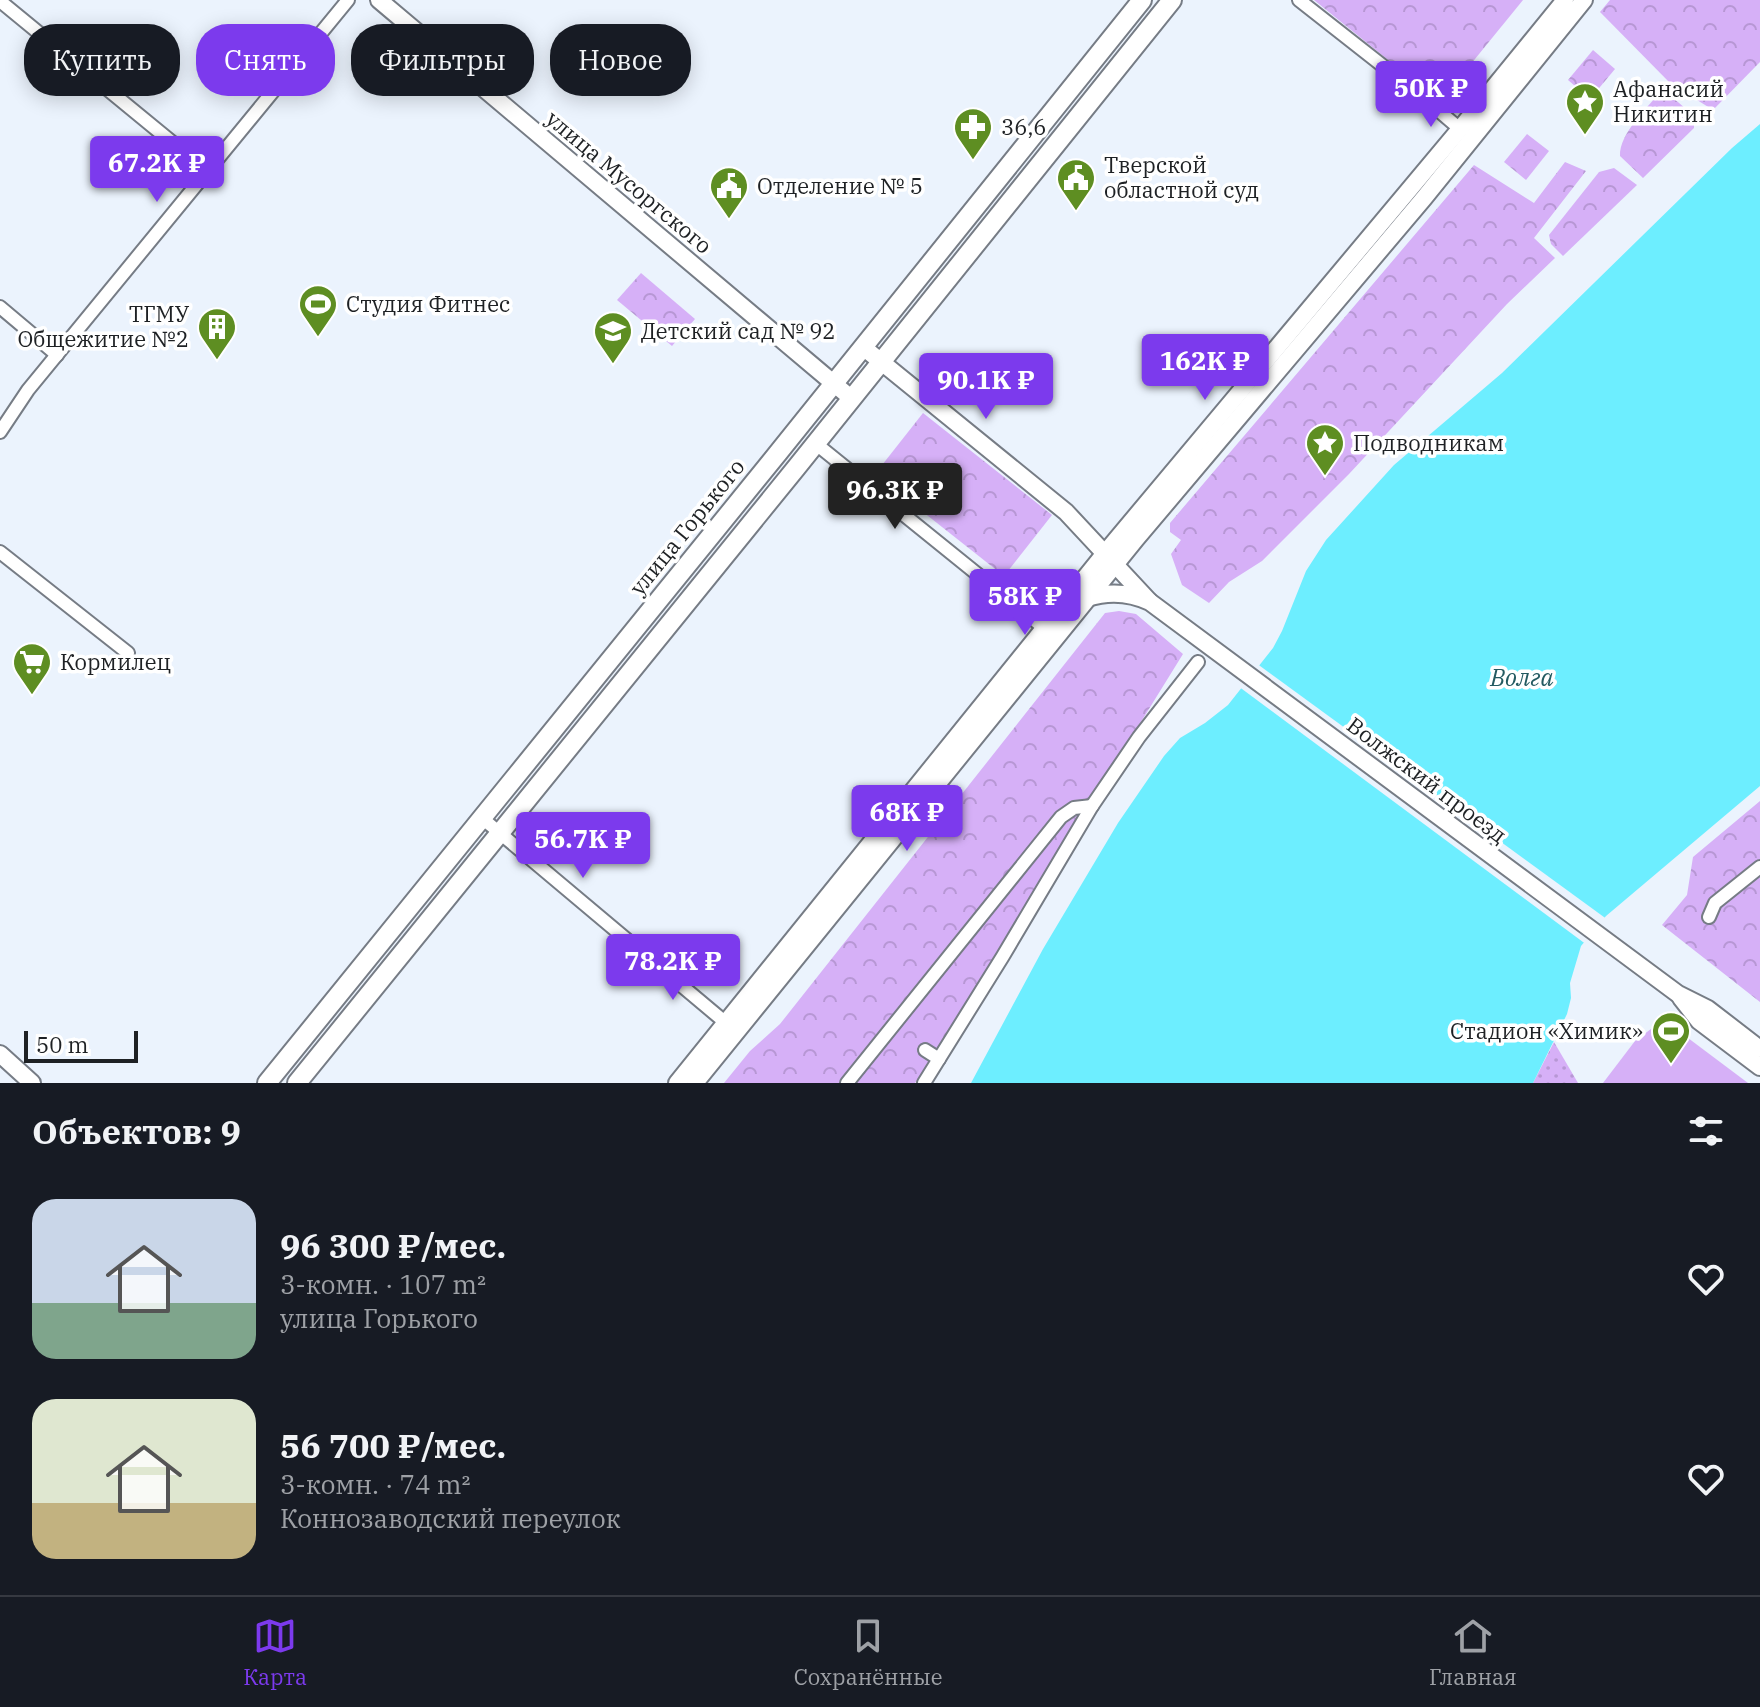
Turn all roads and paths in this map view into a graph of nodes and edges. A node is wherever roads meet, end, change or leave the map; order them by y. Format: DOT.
graph roads {
  1 [pos="348,0"];
  2 [pos="379,0"];
  3 [pos="1142,0"];
  4 [pos="1172,0"];
  5 [pos="1299,0"];
  6 [pos="1565,0"];
  7 [pos="1584,0"];
  8 [pos="0,1"];
  9 [pos="1466,134"];
  10 [pos="207,171"];
  11 [pos="0,307"];
  12 [pos="863,347"];
  13 [pos="57,355"];
  14 [pos="881,361"];
  15 [pos="834,384"];
  16 [pos="851,398"];
  17 [pos="0,432"];
  18 [pos="815,443"];
  19 [pos="1136,539"];
  20 [pos="0,552"];
  21 [pos="1110,558"];
  22 [pos="1088,597"];
  23 [pos="1150,602"];
  24 [pos="1057,613"];
  25 [pos="1050,633"];
  26 [pos="128,653"];
  27 [pos="1198,662"];
  28 [pos="1092,806"];
  29 [pos="482,818"];
  30 [pos="499,833"];
  31 [pos="1760,867"];
  32 [pos="1709,917"];
  33 [pos="1678,994"];
  34 [pos="726,1023"];
  35 [pos="1760,1049"];
  36 [pos="925,1050"];
  37 [pos="0,1054"];
  38 [pos="939,1059"];
  39 [pos="1760,1067"];
  40 [pos="32,1083"];
  41 [pos="267,1083"];
  42 [pos="297,1083"];
  43 [pos="677,1083"];
  44 [pos="695,1083"];
  45 [pos="847,1083"];
  46 [pos="924,1083"];
  1 -- 10 [label="street"];
  2 -- 15 [label="main road, улица Мусоргского"];
  3 -- 12 [label="main road, улица Горького"];
  4 -- 14 [label="main road"];
  5 -- 9 [label="street"];
  6 -- 9 [label="main road"];
  7 -- 9 [label="main road"];
  8 -- 10 [label="street"];
  9 -- 19 [label="main road"];
  9 -- 21 [label="main road"];
  10 -- 13 [label="street"];
  11 -- 13 [label="street"];
  12 -- 14 [label="main road, Волжский проезд"];
  12 -- 15 [label="main road, улица Горького"];
  13 -- 17 [label="street"];
  14 -- 16 [label="main road"];
  14 -- 21 [label="main road, Волжский проезд"];
  15 -- 16 [label="main road, улица Мусоргского"];
  15 -- 29 [label="main road, улица Горького"];
  16 -- 18 [label="main road"];
  18 -- 25 [label="street"];
  18 -- 30 [label="main road"];
  19 -- 21 [label="main road"];
  19 -- 23 [label="main road"];
  20 -- 26 [label="street"];
  21 -- 22 [label="main road"];
  21 -- 23 [label="main road, Волжский проезд"];
  21 -- 24 [label="main road"];
  22 -- 23 [label="main road, Волжский проезд"];
  22 -- 24 [label="main road, Волжский проезд"];
  22 -- 25 [label="main road"];
  23 -- 33 [label="main road, Волжский проезд"];
  24 -- 25 [label="main road"];
  25 -- 34 [label="main road"];
  25 -- 44 [label="main road"];
  27 -- 28 [label="street"];
  28 -- 38 [label="street"];
  28 -- 45 [label="street"];
  29 -- 30 [label="street"];
  29 -- 41 [label="main road, улица Горького"];
  30 -- 34 [label="street"];
  30 -- 42 [label="main road"];
  31 -- 32 [label="street"];
  33 -- 35 [label="main road, Волжский проезд"];
  33 -- 39 [label="main road, Волжский проезд"];
  34 -- 43 [label="main road"];
  36 -- 38 [label="street"];
  37 -- 40 [label="main road"];
  38 -- 46 [label="street"];
}
